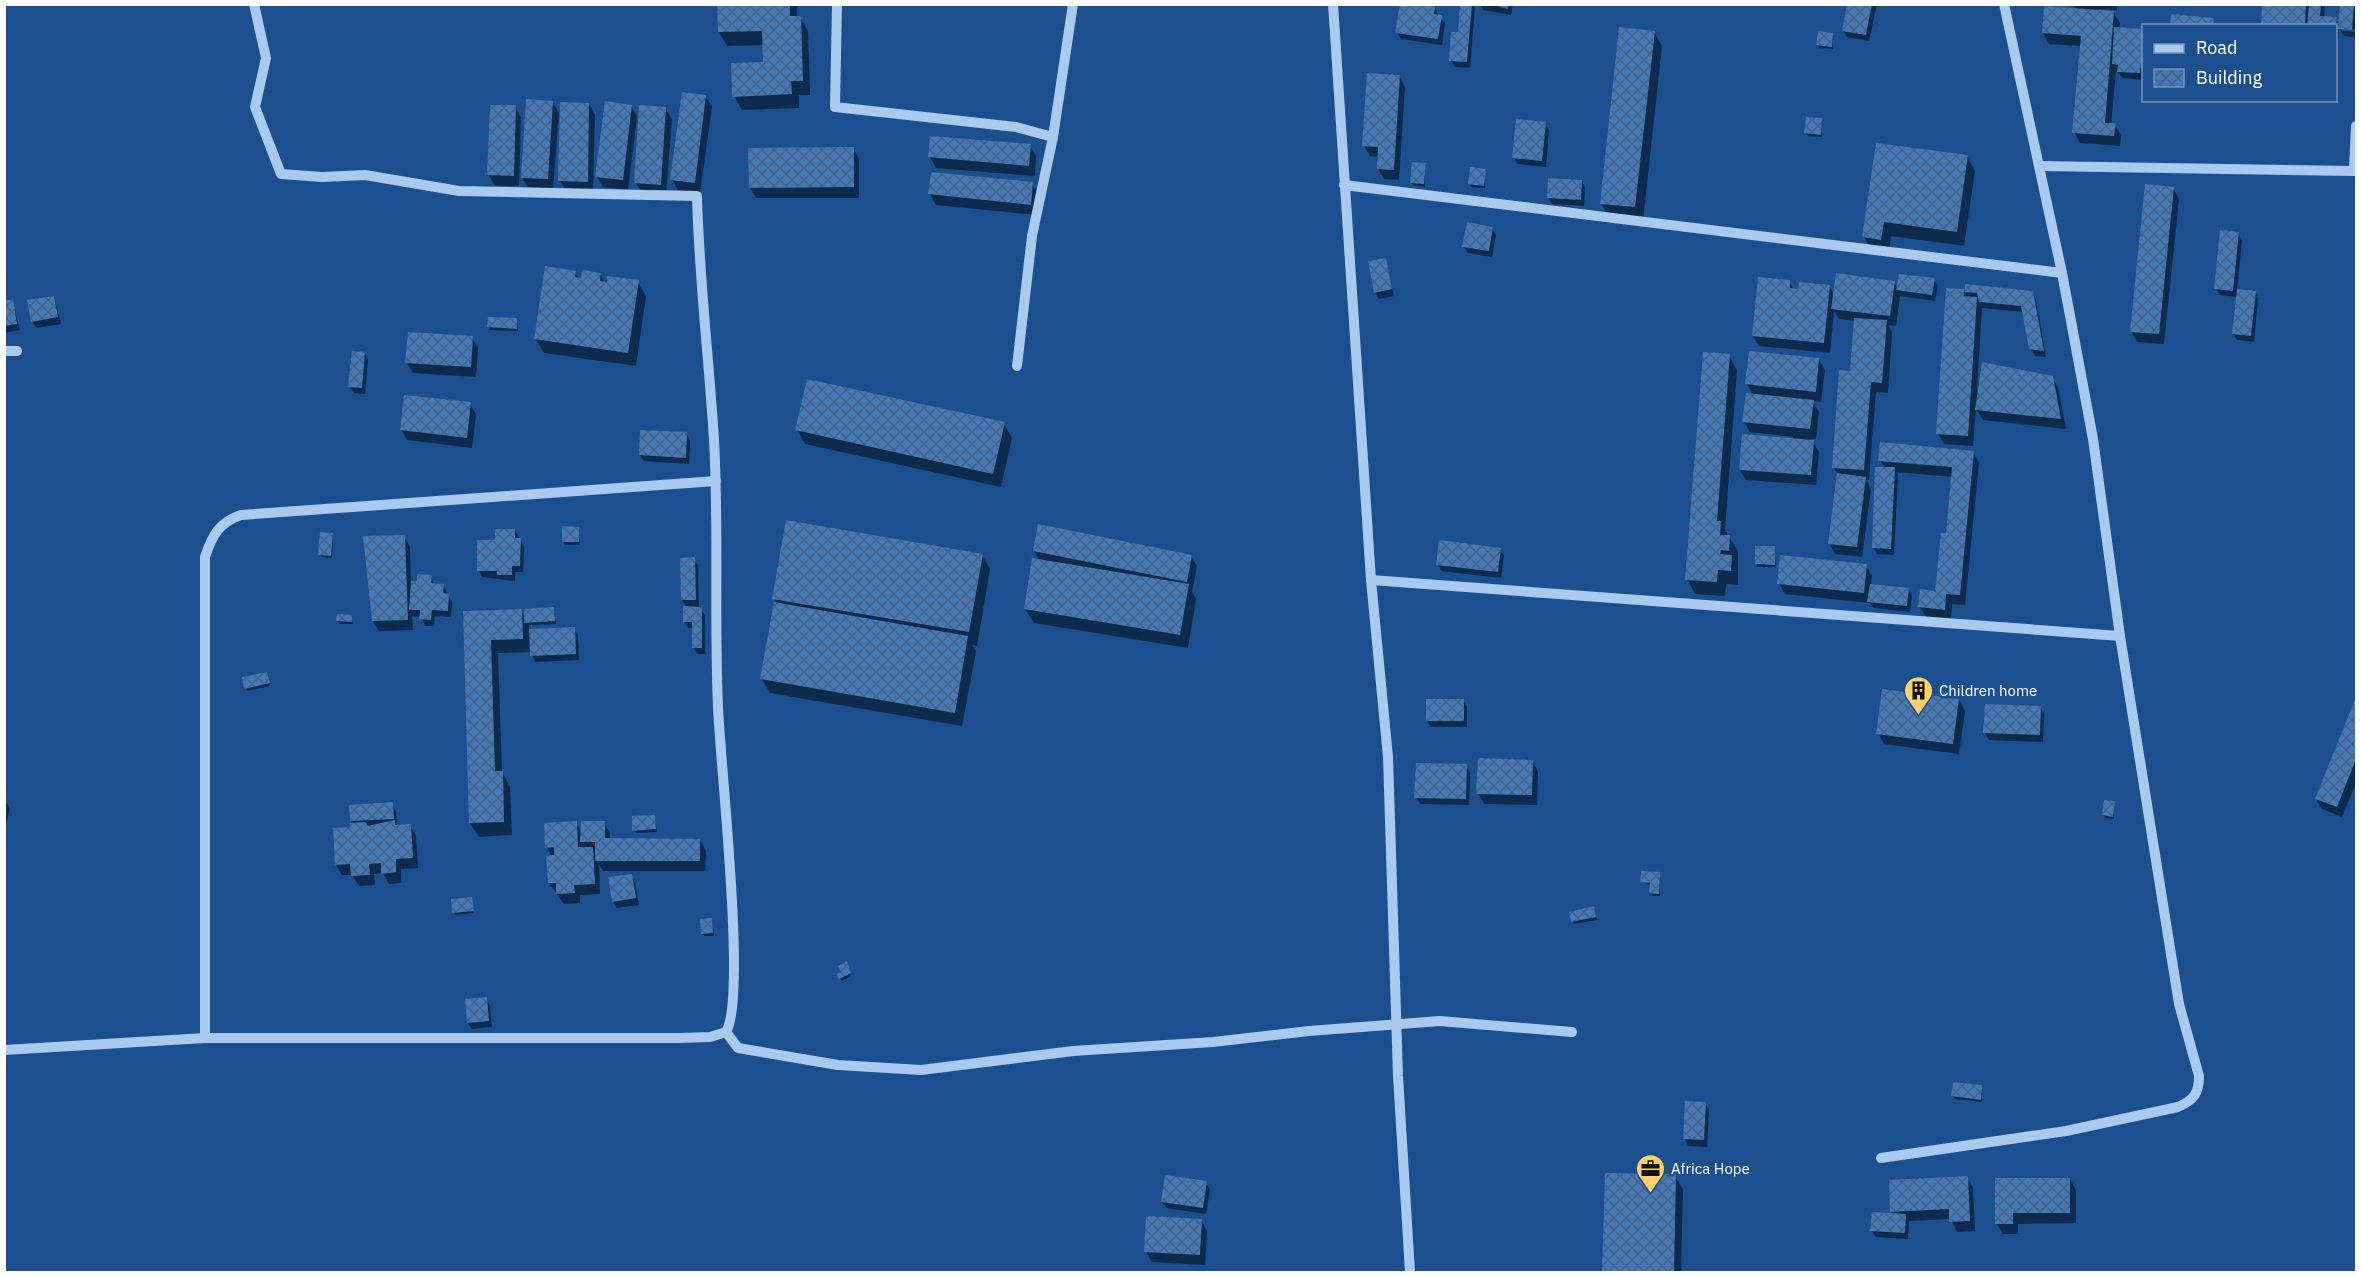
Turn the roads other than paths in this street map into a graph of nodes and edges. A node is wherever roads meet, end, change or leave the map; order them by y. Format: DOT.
graph roads {
  1 [pos="254,4"];
  2 [pos="837,4"];
  3 [pos="1073,4"];
  4 [pos="1333,4"];
  5 [pos="2004,4"];
  6 [pos="2356,126"];
  7 [pos="1053,137"];
  8 [pos="2040,166"];
  9 [pos="2355,170"];
  10 [pos="1344,185"];
  11 [pos="2062,273"];
  12 [pos="4,351"];
  13 [pos="17,351"];
  14 [pos="1017,366"];
  15 [pos="716,481"];
  16 [pos="1371,580"];
  17 [pos="2120,636"];
  18 [pos="1397,1024"];
  19 [pos="726,1032"];
  20 [pos="1572,1032"];
  21 [pos="205,1038"];
  22 [pos="4,1050"];
  23 [pos="1881,1158"];
  24 [pos="1410,1272"];
  1 -- 15 [label="street"];
  2 -- 7 [label="street"];
  3 -- 7 [label="street"];
  4 -- 10 [label="street"];
  5 -- 8 [label="street"];
  6 -- 9 [label="street"];
  7 -- 14 [label="street"];
  8 -- 9 [label="street"];
  8 -- 11 [label="street"];
  10 -- 11 [label="street"];
  10 -- 16 [label="street"];
  11 -- 17 [label="street"];
  12 -- 13 [label="street"];
  15 -- 19 [label="street"];
  15 -- 21 [label="street"];
  16 -- 17 [label="street"];
  16 -- 18 [label="street"];
  17 -- 23 [label="street"];
  18 -- 19 [label="street"];
  18 -- 20 [label="street"];
  18 -- 24 [label="street"];
  19 -- 21 [label="street"];
  21 -- 22 [label="street"];
}
